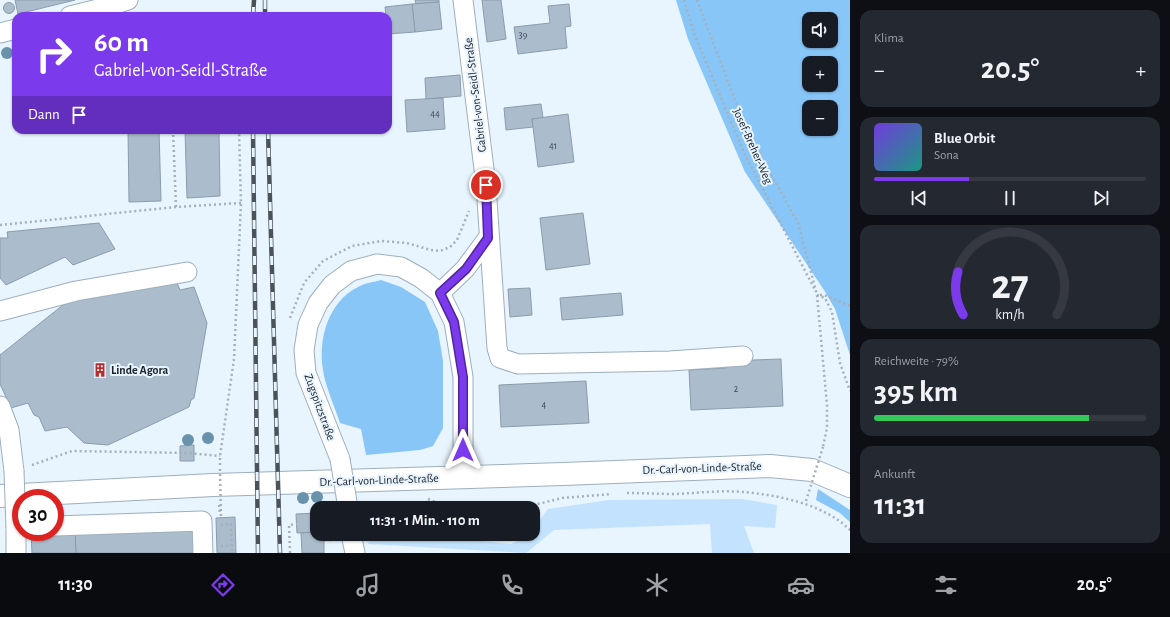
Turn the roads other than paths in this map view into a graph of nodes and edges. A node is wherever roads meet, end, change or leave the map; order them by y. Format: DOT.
graph roads {
  1 [pos="128,0"];
  2 [pos="464,0"];
  3 [pos="86,12"];
  4 [pos="12,30"];
  5 [pos="0,33"];
  6 [pos="488,238"];
  7 [pos="187,272"];
  8 [pos="440,293"];
  9 [pos="0,311"];
  10 [pos="743,356"];
  11 [pos="0,406"];
  12 [pos="463,477"];
  13 [pos="850,486"];
  14 [pos="16,489"];
  15 [pos="0,496"];
  16 [pos="347,501"];
  17 [pos="64,526"];
  18 [pos="17,541"];
  19 [pos="352,541"];
  20 [pos="16,553"];
  21 [pos="203,553"];
  22 [pos="355,553"];
  1 -- 3 [label="street"];
  2 -- 6 [label="street, Gabriel-von-Seidl-Straße"];
  4 -- 5 [label="street"];
  6 -- 8 [label="street"];
  6 -- 10 [label="street, Gabriel-von-Seidl-Straße"];
  7 -- 9 [label="street"];
  8 -- 12 [label="street, Zugspitzstraße"];
  8 -- 16 [label="street, Zugspitzstraße, bridge"];
  11 -- 14 [label="street, bridge"];
  12 -- 13 [label="main road, Dr.-Carl-von-Linde-Straße"];
  12 -- 15 [label="main road, Dr.-Carl-von-Linde-Straße"];
  17 -- 21 [label="street"];
  18 -- 20 [label="street"];
  19 -- 22 [label="street"];
}
